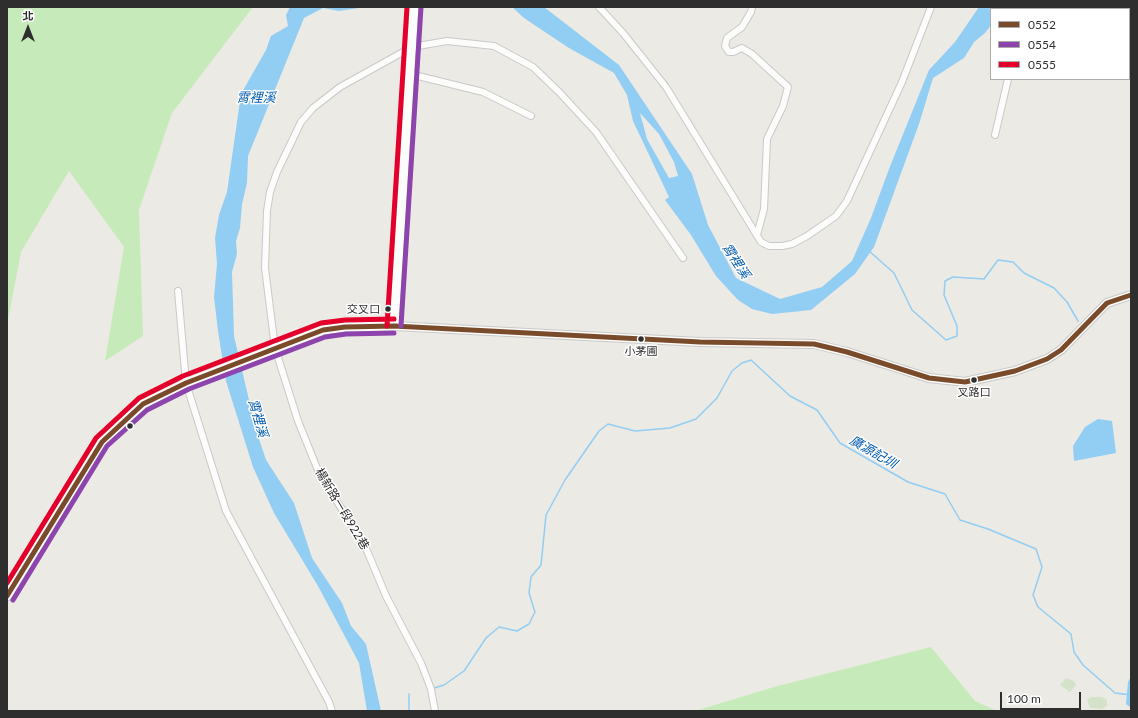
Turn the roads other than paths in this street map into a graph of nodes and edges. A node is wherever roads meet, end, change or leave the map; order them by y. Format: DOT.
graph roads {
  1 [pos="414,7"];
  2 [pos="599,7"];
  3 [pos="752,7"];
  4 [pos="931,7"];
  5 [pos="412,46"];
  6 [pos="410,74"];
  7 [pos="1008,80"];
  8 [pos="531,116"];
  9 [pos="995,135"];
  10 [pos="757,235"];
  11 [pos="683,258"];
  12 [pos="178,291"];
  13 [pos="1131,294"];
  14 [pos="394,326"];
  15 [pos="275,348"];
  16 [pos="186,383"];
  17 [pos="7,596"];
  18 [pos="332,711"];
  19 [pos="435,711"];
  1 -- 5 [label="main road"];
  2 -- 10 [label="street"];
  3 -- 10 [label="street"];
  4 -- 10 [label="street"];
  5 -- 6 [label="main road"];
  5 -- 11 [label="street"];
  5 -- 15 [label="street, 楊新路一段922巷"];
  6 -- 8 [label="street"];
  6 -- 14 [label="main road"];
  7 -- 9 [label="street"];
  12 -- 16 [label="street"];
  13 -- 14 [label="street"];
  14 -- 15 [label="main road"];
  15 -- 16 [label="main road"];
  15 -- 19 [label="street, 楊新路一段922巷"];
  16 -- 17 [label="main road"];
  16 -- 18 [label="street"];
}
